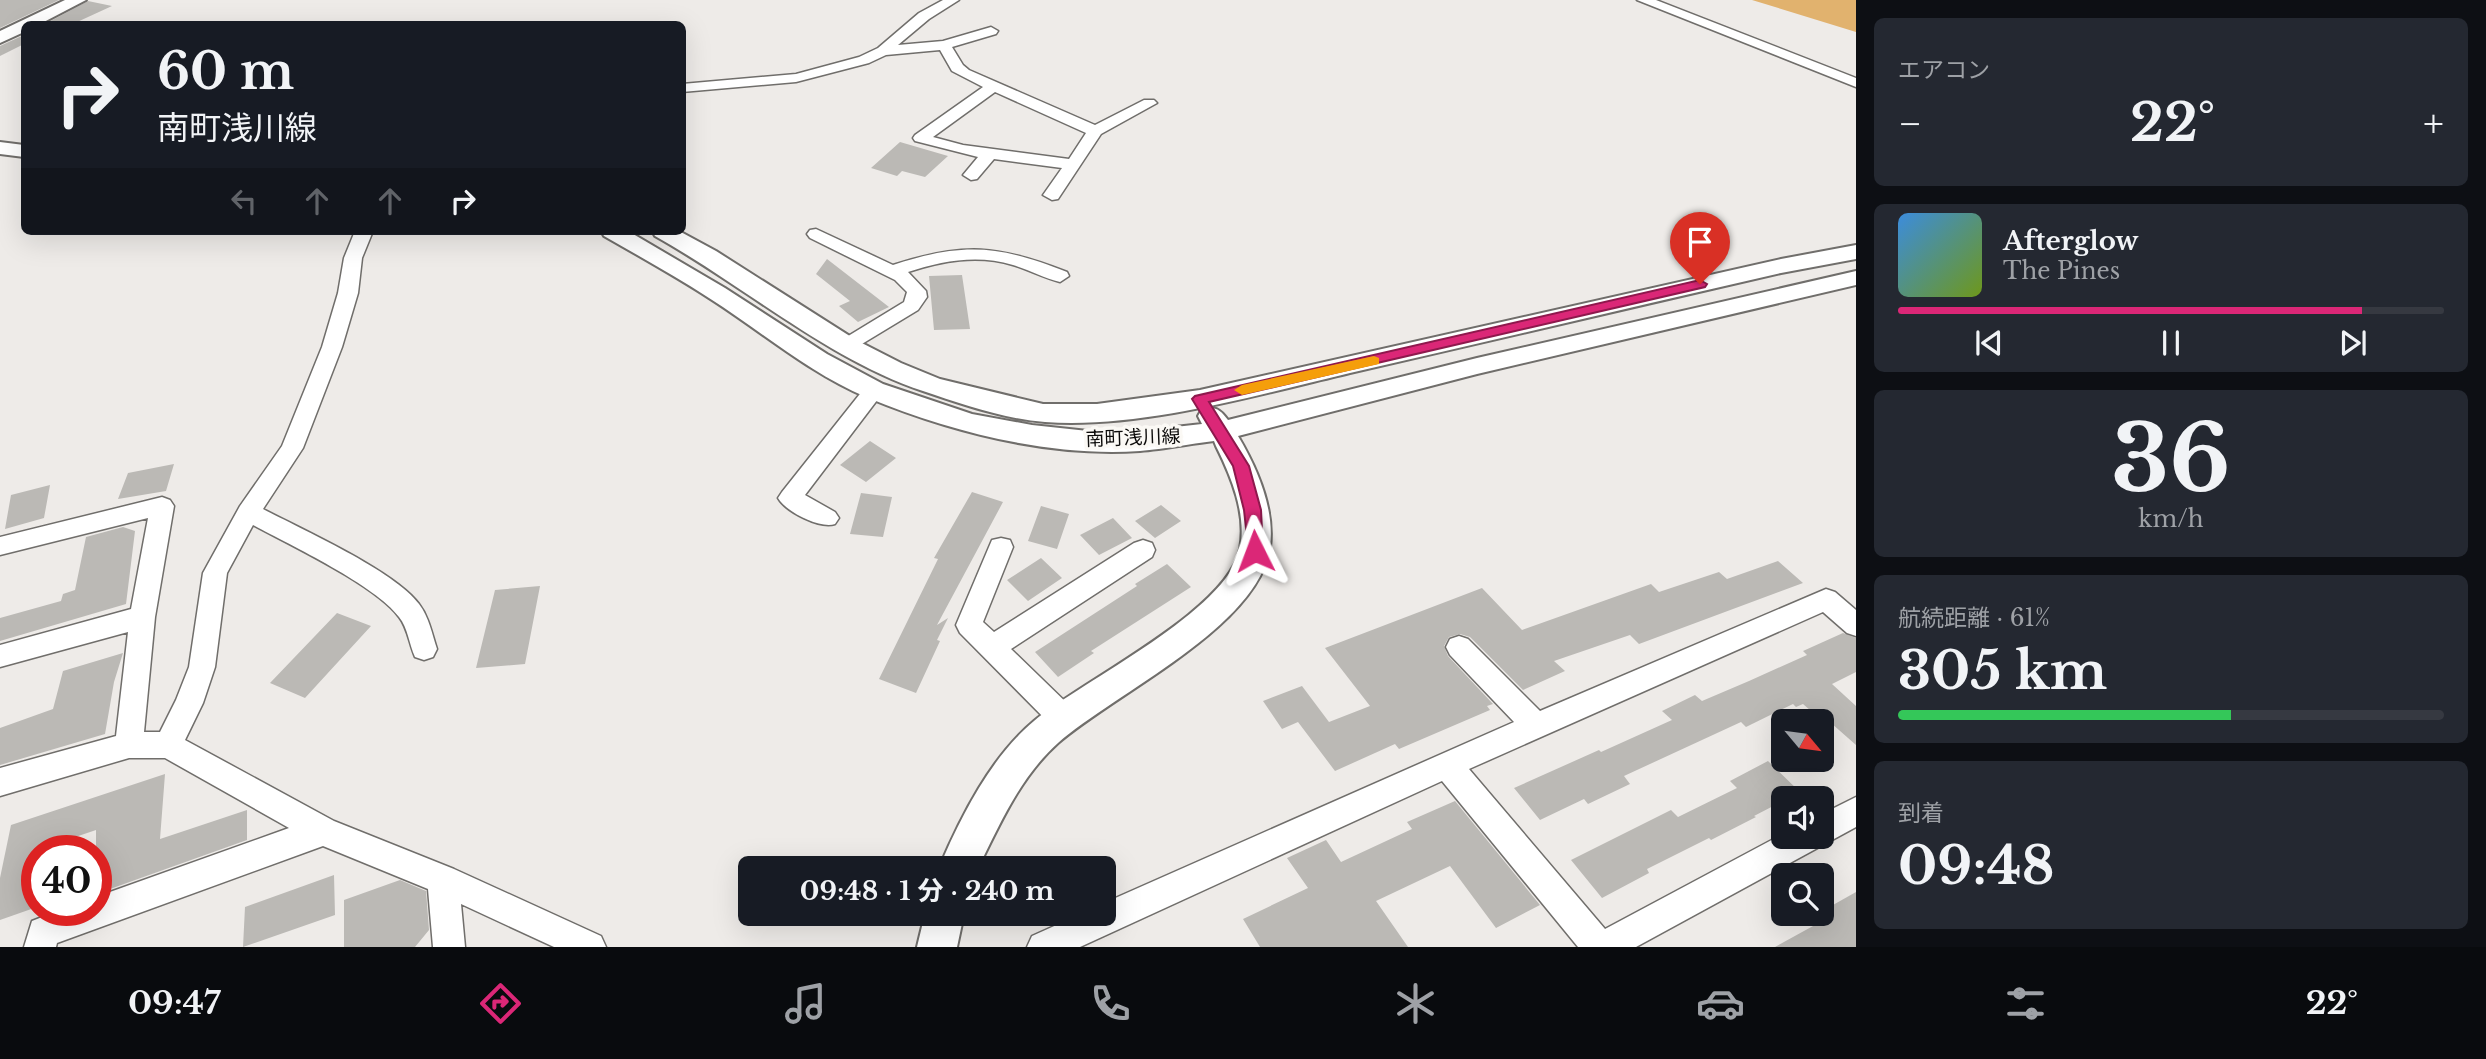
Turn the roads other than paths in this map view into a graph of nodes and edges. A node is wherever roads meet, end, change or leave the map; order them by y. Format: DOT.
graph roads {
  1 [pos="78,0"];
  2 [pos="952,0"];
  3 [pos="1644,0"];
  4 [pos="34,21"];
  5 [pos="21,28"];
  6 [pos="991,32"];
  7 [pos="0,38"];
  8 [pos="944,45"];
  9 [pos="883,51"];
  10 [pos="1856,83"];
  11 [pos="992,87"];
  12 [pos="686,88"];
  13 [pos="1149,103"];
  14 [pos="1095,131"];
  15 [pos="0,148"];
  16 [pos="21,151"];
  17 [pos="990,154"];
  18 [pos="1073,164"];
  19 [pos="0,166"];
  20 [pos="21,168"];
  21 [pos="971,175"];
  22 [pos="1052,195"];
  23 [pos="816,234"];
  24 [pos="362,235"];
  25 [pos="619,235"];
  26 [pos="670,235"];
  27 [pos="1856,251"];
  28 [pos="892,271"];
  29 [pos="1060,276"];
  30 [pos="1856,278"];
  31 [pos="847,346"];
  32 [pos="874,390"];
  33 [pos="1200,399"];
  34 [pos="1222,431"];
  35 [pos="248,512"];
  36 [pos="827,518"];
  37 [pos="0,546"];
  38 [pos="1001,547"];
  39 [pos="1143,551"];
  40 [pos="142,617"];
  41 [pos="1856,625"];
  42 [pos="992,647"];
  43 [pos="1459,647"];
  44 [pos="424,649"];
  45 [pos="0,656"];
  46 [pos="1065,719"];
  47 [pos="1536,726"];
  48 [pos="130,745"];
  49 [pos="169,745"];
  50 [pos="1447,765"];
  51 [pos="0,782"];
  52 [pos="1856,811"];
  53 [pos="1834,823"];
  54 [pos="323,831"];
  55 [pos="1786,849"];
  56 [pos="964,856"];
  57 [pos="443,880"];
  58 [pos="942,926"];
  59 [pos="40,947"];
  60 [pos="449,947"];
  61 [pos="590,947"];
  62 [pos="937,947"];
  63 [pos="1043,947"];
  64 [pos="1602,947"];
  1 -- 4 [label="street"];
  2 -- 9 [label="street"];
  3 -- 10 [label="street"];
  5 -- 7 [label="street"];
  6 -- 8 [label="street"];
  8 -- 9 [label="street"];
  8 -- 11 [label="street"];
  9 -- 12 [label="street"];
  11 -- 14 [label="street"];
  11 -- 17 [label="street"];
  13 -- 14 [label="street"];
  14 -- 18 [label="street"];
  15 -- 16 [label="street"];
  17 -- 18 [label="street"];
  17 -- 21 [label="street"];
  18 -- 22 [label="street"];
  19 -- 20 [label="street"];
  23 -- 28 [label="street"];
  24 -- 35 [label="street"];
  25 -- 32 [label="street, 南町浅川線"];
  26 -- 31 [label="street, 南町浅川線"];
  27 -- 33 [label="street, 南町浅川線"];
  28 -- 29 [label="street"];
  28 -- 31 [label="street"];
  30 -- 34 [label="street, 南町浅川線"];
  31 -- 33 [label="street, 南町浅川線"];
  32 -- 34 [label="street, 南町浅川線"];
  32 -- 36 [label="street"];
  33 -- 34 [label="street"];
  34 -- 46 [label="street"];
  35 -- 44 [label="street"];
  35 -- 49 [label="street"];
  37 -- 40 [label="street"];
  38 -- 42 [label="street"];
  39 -- 42 [label="street"];
  40 -- 45 [label="street"];
  40 -- 48 [label="street"];
  41 -- 47 [label="street"];
  42 -- 46 [label="street"];
  43 -- 47 [label="street"];
  46 -- 56 [label="street"];
  47 -- 50 [label="street"];
  48 -- 49 [label="street"];
  48 -- 51 [label="street"];
  49 -- 54 [label="street"];
  50 -- 63 [label="street"];
  50 -- 64 [label="street"];
  52 -- 53 [label="street"];
  54 -- 57 [label="street"];
  54 -- 59 [label="street"];
  55 -- 64 [label="street"];
  57 -- 60 [label="street"];
  57 -- 61 [label="street"];
  58 -- 62 [label="street"];
}
